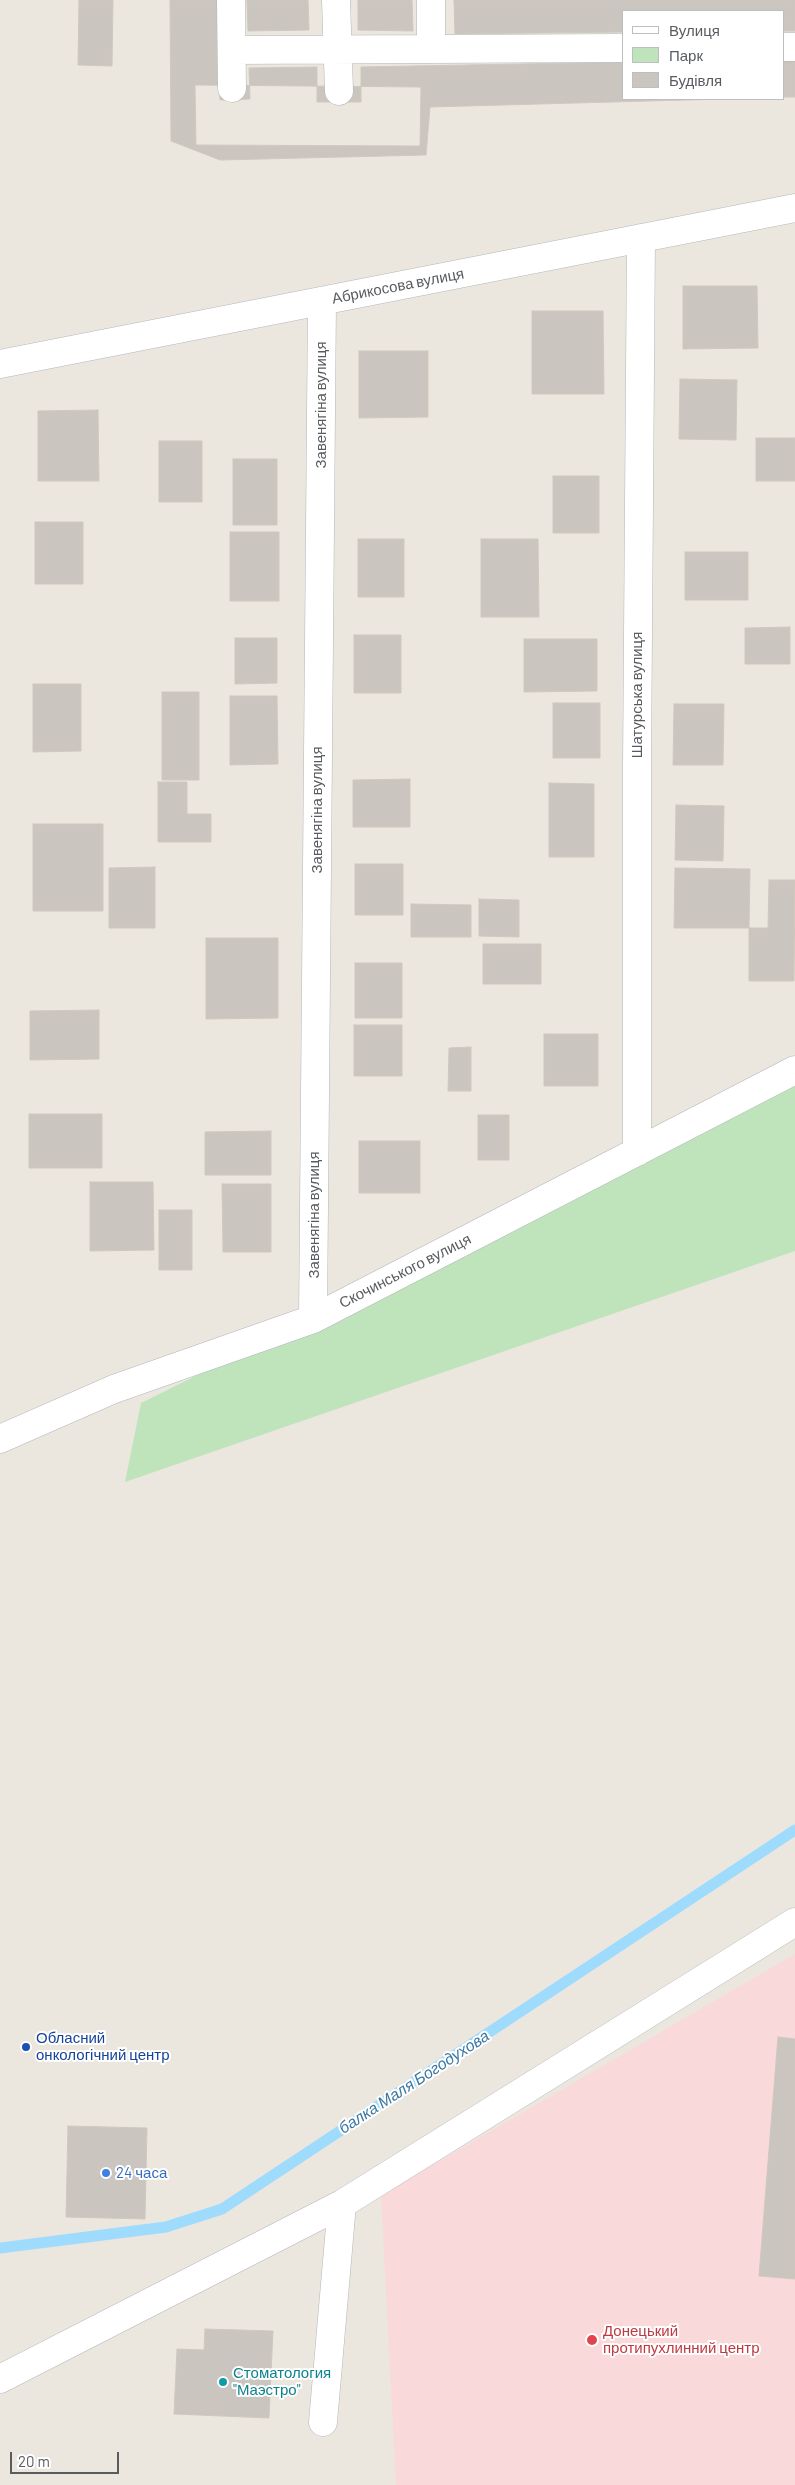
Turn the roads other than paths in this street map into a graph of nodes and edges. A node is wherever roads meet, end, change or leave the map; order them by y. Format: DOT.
graph roads {
  1 [pos="231,0"];
  2 [pos="336,0"];
  3 [pos="431,0"];
  4 [pos="622,48"];
  5 [pos="431,49"];
  6 [pos="232,50"];
  7 [pos="338,50"];
  8 [pos="232,88"];
  9 [pos="339,91"];
  10 [pos="795,208"];
  11 [pos="641,238"];
  12 [pos="322,301"];
  13 [pos="0,364"];
  14 [pos="795,1070"];
  15 [pos="637,1152"];
  16 [pos="313,1319"];
  17 [pos="0,1439"];
  18 [pos="795,1922"];
  19 [pos="342,2204"];
  20 [pos="0,2379"];
  21 [pos="324,2422"];
  1 -- 6 [label="street"];
  2 -- 7 [label="street"];
  3 -- 5 [label="street"];
  4 -- 5 [label="street"];
  5 -- 7 [label="street"];
  6 -- 7 [label="street"];
  6 -- 8 [label="street"];
  7 -- 9 [label="street"];
  10 -- 11 [label="street, Абрикосова вулиця"];
  11 -- 12 [label="street, Абрикосова вулиця"];
  11 -- 15 [label="street, Шатурська вулиця"];
  12 -- 13 [label="street, Абрикосова вулиця"];
  12 -- 16 [label="street, Завенягіна вулиця"];
  14 -- 15 [label="street, Скочинського вулиця"];
  15 -- 16 [label="street, Скочинського вулиця"];
  16 -- 17 [label="street, Скочинського вулиця"];
  18 -- 19 [label="street"];
  19 -- 20 [label="street"];
  19 -- 21 [label="street"];
}
